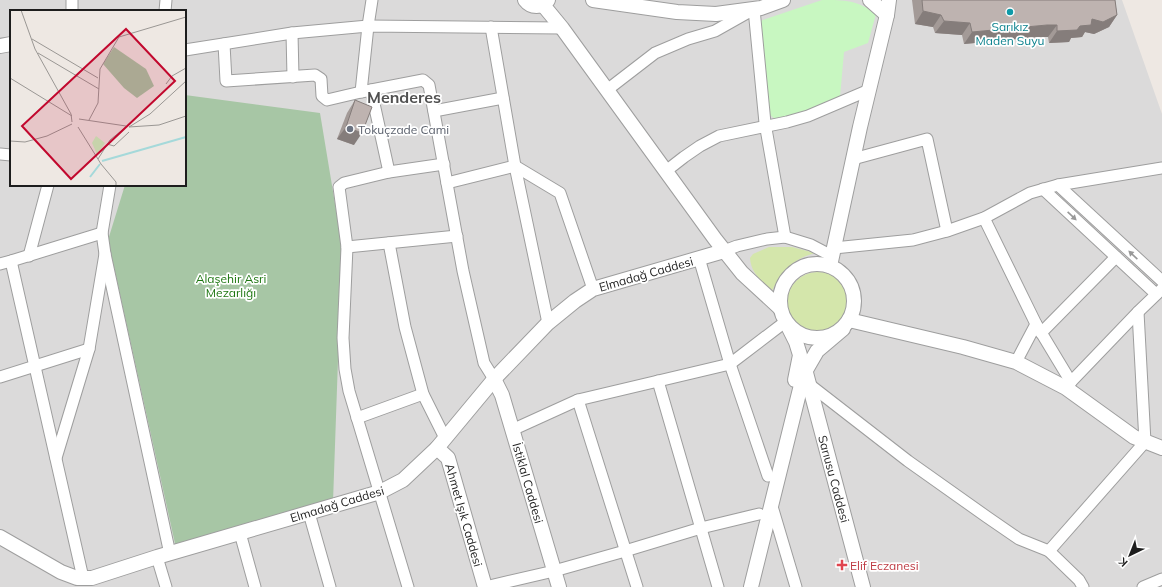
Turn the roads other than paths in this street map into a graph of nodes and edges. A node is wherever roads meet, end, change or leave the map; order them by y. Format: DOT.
graph roads {
  1 [pos="166,0"];
  2 [pos="372,0"];
  3 [pos="525,0"];
  4 [pos="592,0"];
  5 [pos="783,0"];
  6 [pos="870,0"];
  7 [pos="889,0"];
  8 [pos="548,2"];
  9 [pos="753,5"];
  10 [pos="165,10"];
  11 [pos="887,15"];
  12 [pos="368,26"];
  13 [pos="492,27"];
  14 [pos="562,28"];
  15 [pos="292,33"];
  16 [pos="10,44"];
  17 [pos="224,44"];
  18 [pos="0,46"];
  19 [pos="186,50"];
  20 [pos="294,77"];
  21 [pos="607,90"];
  22 [pos="869,90"];
  23 [pos="366,91"];
  24 [pos="503,98"];
  25 [pos="434,112"];
  26 [pos="766,126"];
  27 [pos="0,154"];
  28 [pos="10,155"];
  29 [pos="853,159"];
  30 [pos="444,164"];
  31 [pos="514,166"];
  32 [pos="1162,168"];
  33 [pos="666,171"];
  34 [pos="389,172"];
  35 [pos="447,183"];
  36 [pos="1058,185"];
  37 [pos="48,186"];
  38 [pos="110,186"];
  39 [pos="1043,189"];
  40 [pos="984,218"];
  41 [pos="948,231"];
  42 [pos="102,233"];
  43 [pos="457,236"];
  44 [pos="785,236"];
  45 [pos="389,243"];
  46 [pos="347,247"];
  47 [pos="724,251"];
  48 [pos="105,254"];
  49 [pos="28,256"];
  50 [pos="832,256"];
  51 [pos="1116,257"];
  52 [pos="699,258"];
  53 [pos="5,263"];
  54 [pos="1162,281"];
  55 [pos="593,289"];
  56 [pos="1159,291"];
  57 [pos="780,308"];
  58 [pos="1138,312"];
  59 [pos="548,323"];
  60 [pos="786,323"];
  61 [pos="846,324"];
  62 [pos="1038,329"];
  63 [pos="90,349"];
  64 [pos="800,355"];
  65 [pos="1016,362"];
  66 [pos="730,364"];
  67 [pos="35,366"];
  68 [pos="806,370"];
  69 [pos="0,377"];
  70 [pos="494,380"];
  71 [pos="658,381"];
  72 [pos="810,385"];
  73 [pos="1068,385"];
  74 [pos="423,394"];
  75 [pos="578,400"];
  76 [pos="357,418"];
  77 [pos="512,430"];
  78 [pos="1145,442"];
  79 [pos="441,443"];
  80 [pos="1162,448"];
  81 [pos="56,459"];
  82 [pos="768,476"];
  83 [pos="380,492"];
  84 [pos="772,503"];
  85 [pos="309,513"];
  86 [pos="759,514"];
  87 [pos="701,528"];
  88 [pos="240,533"];
  89 [pos="0,537"];
  90 [pos="625,551"];
  91 [pos="1049,551"];
  92 [pos="163,556"];
  93 [pos="554,570"];
  94 [pos="1162,579"];
  95 [pos="90,581"];
  96 [pos="166,587"];
  97 [pos="255,587"];
  98 [pos="330,587"];
  99 [pos="408,587"];
  100 [pos="485,587"];
  101 [pos="559,587"];
  102 [pos="637,587"];
  103 [pos="718,587"];
  104 [pos="741,587"];
  105 [pos="751,587"];
  106 [pos="796,587"];
  107 [pos="863,587"];
  108 [pos="1083,587"];
  109 [pos="1143,587"];
  1 -- 10 [label="street"];
  2 -- 12 [label="street"];
  3 -- 8 [label="street"];
  4 -- 9 [label="street"];
  5 -- 9 [label="street"];
  6 -- 11 [label="street"];
  7 -- 11 [label="street"];
  8 -- 14 [label="street"];
  9 -- 21 [label="street"];
  9 -- 26 [label="street"];
  11 -- 22 [label="street"];
  12 -- 13 [label="street"];
  12 -- 15 [label="street"];
  12 -- 23 [label="street"];
  13 -- 14 [label="street"];
  13 -- 24 [label="street"];
  14 -- 21 [label="street"];
  15 -- 17 [label="street"];
  15 -- 20 [label="street"];
  16 -- 18 [label="street"];
  17 -- 19 [label="street"];
  17 -- 20 [label="street"];
  20 -- 23 [label="street"];
  21 -- 33 [label="street"];
  22 -- 26 [label="street"];
  22 -- 29 [label="street"];
  23 -- 25 [label="street"];
  23 -- 34 [label="street"];
  24 -- 25 [label="street"];
  24 -- 31 [label="street"];
  25 -- 30 [label="street"];
  26 -- 33 [label="street"];
  26 -- 44 [label="street"];
  27 -- 28 [label="street"];
  29 -- 41 [label="street"];
  29 -- 50 [label="street"];
  30 -- 34 [label="street"];
  30 -- 35 [label="street"];
  31 -- 35 [label="street"];
  31 -- 55 [label="street"];
  31 -- 59 [label="street"];
  32 -- 36 [label="street"];
  33 -- 47 [label="street"];
  34 -- 46 [label="street"];
  35 -- 43 [label="street"];
  36 -- 39 [label="street"];
  54 -- 36 [label="street, one-way"];
  37 -- 49 [label="street"];
  38 -- 42 [label="street"];
  39 -- 40 [label="street"];
  39 -- 51 [label="street, one-way"];
  40 -- 41 [label="street"];
  40 -- 62 [label="street"];
  41 -- 50 [label="street"];
  42 -- 48 [label="street"];
  42 -- 49 [label="street"];
  43 -- 45 [label="street"];
  43 -- 70 [label="street"];
  44 -- 47 [label="street"];
  44 -- 50 [label="street"];
  45 -- 46 [label="street"];
  45 -- 74 [label="street"];
  46 -- 76 [label="street"];
  47 -- 52 [label="street, Elmadağ Caddesi"];
  47 -- 57 [label="street"];
  48 -- 63 [label="street"];
  48 -- 92 [label="street"];
  49 -- 53 [label="street"];
  50 -- 57 [label="street"];
  50 -- 61 [label="street"];
  51 -- 56 [label="street"];
  51 -- 62 [label="street"];
  52 -- 55 [label="street, Elmadağ Caddesi"];
  52 -- 66 [label="street"];
  53 -- 67 [label="street"];
  55 -- 59 [label="street, Elmadağ Caddesi"];
  56 -- 58 [label="street"];
  57 -- 60 [label="street"];
  58 -- 73 [label="street"];
  58 -- 78 [label="street"];
  59 -- 70 [label="street, Elmadağ Caddesi"];
  60 -- 61 [label="street"];
  60 -- 64 [label="street, Sarıusu Caddesi"];
  60 -- 66 [label="street"];
  61 -- 65 [label="street"];
  61 -- 68 [label="street"];
  62 -- 65 [label="street"];
  62 -- 73 [label="street"];
  63 -- 67 [label="street"];
  63 -- 81 [label="street"];
  64 -- 68 [label="street, Sarıusu Caddesi"];
  64 -- 82 [label="street"];
  65 -- 73 [label="street"];
  66 -- 71 [label="street"];
  66 -- 82 [label="street"];
  67 -- 69 [label="street"];
  67 -- 81 [label="street"];
  68 -- 72 [label="street, Sarıusu Caddesi"];
  68 -- 84 [label="street"];
  70 -- 77 [label="street, İstiklal Caddesi"];
  70 -- 79 [label="street, Elmadağ Caddesi"];
  71 -- 75 [label="street"];
  71 -- 87 [label="street"];
  72 -- 91 [label="street"];
  72 -- 107 [label="street, Sarıusu Caddesi"];
  73 -- 78 [label="street"];
  74 -- 76 [label="street"];
  74 -- 79 [label="street"];
  75 -- 77 [label="street"];
  75 -- 90 [label="street"];
  76 -- 83 [label="street"];
  77 -- 93 [label="street, İstiklal Caddesi"];
  78 -- 80 [label="street"];
  78 -- 91 [label="street"];
  79 -- 83 [label="street, Elmadağ Caddesi"];
  79 -- 100 [label="street, Ahmet Işık Caddesi"];
  81 -- 95 [label="street"];
  82 -- 86 [label="street"];
  83 -- 85 [label="street, Elmadağ Caddesi"];
  83 -- 99 [label="street"];
  84 -- 105 [label="street"];
  84 -- 106 [label="street"];
  85 -- 88 [label="street, Elmadağ Caddesi"];
  85 -- 98 [label="street"];
  86 -- 87 [label="street"];
  86 -- 104 [label="street"];
  87 -- 90 [label="street"];
  87 -- 103 [label="street"];
  88 -- 92 [label="street, Elmadağ Caddesi"];
  88 -- 97 [label="street"];
  89 -- 95 [label="street"];
  90 -- 93 [label="street"];
  90 -- 102 [label="street"];
  91 -- 108 [label="street"];
  92 -- 95 [label="street, Elmadağ Caddesi"];
  92 -- 96 [label="street"];
  93 -- 100 [label="street"];
  93 -- 101 [label="street, İstiklal Caddesi"];
  94 -- 109 [label="street"];
}
